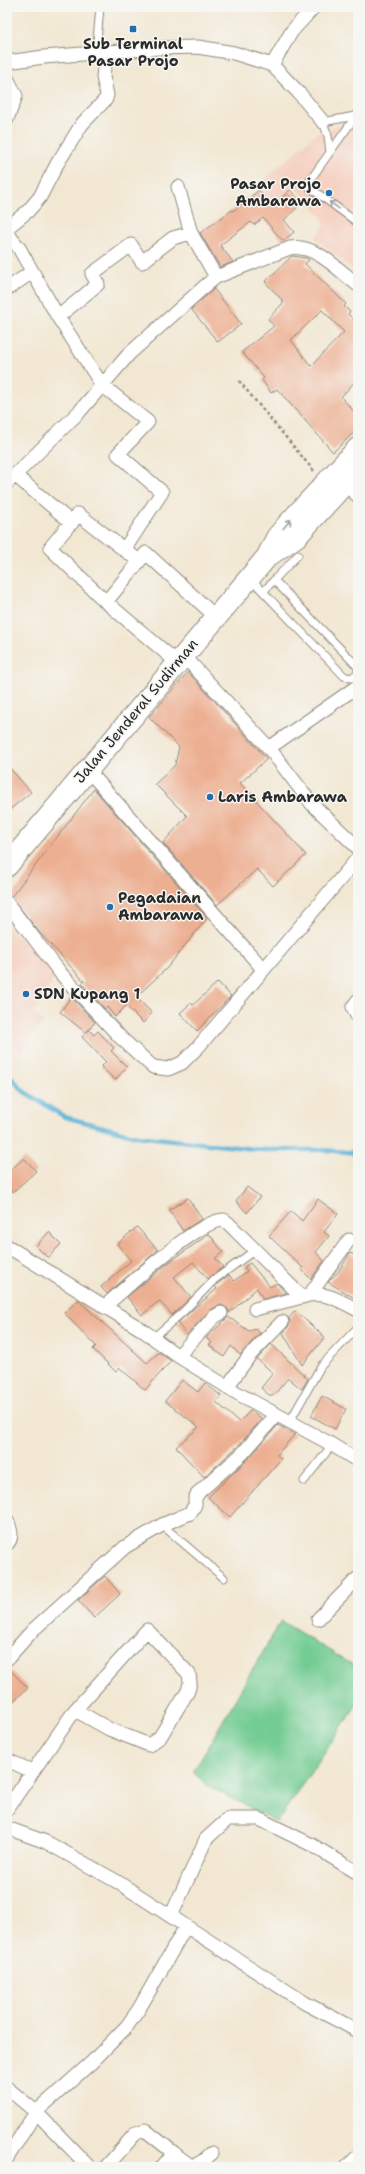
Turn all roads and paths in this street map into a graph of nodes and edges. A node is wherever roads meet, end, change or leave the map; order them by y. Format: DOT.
graph roads {
  1 [pos="100,7"];
  2 [pos="314,7"];
  3 [pos="101,52"];
  4 [pos="7,62"];
  5 [pos="272,66"];
  6 [pos="7,78"];
  7 [pos="357,114"];
  8 [pos="7,119"];
  9 [pos="323,122"];
  10 [pos="330,152"];
  11 [pos="178,187"];
  12 [pos="358,223"];
  13 [pos="7,228"];
  14 [pos="7,233"];
  15 [pos="191,233"];
  16 [pos="32,272"];
  17 [pos="216,277"];
  18 [pos="358,285"];
  19 [pos="7,289"];
  20 [pos="58,317"];
  21 [pos="239,381"];
  22 [pos="102,386"];
  23 [pos="358,448"];
  24 [pos="11,480"];
  25 [pos="346,483"];
  26 [pos="72,522"];
  27 [pos="124,550"];
  28 [pos="298,555"];
  29 [pos="140,561"];
  30 [pos="274,580"];
  31 [pos="256,584"];
  32 [pos="106,602"];
  33 [pos="216,617"];
  34 [pos="181,659"];
  35 [pos="358,667"];
  36 [pos="358,671"];
  37 [pos="358,686"];
  38 [pos="268,748"];
  39 [pos="87,769"];
  40 [pos="358,848"];
  41 [pos="358,858"];
  42 [pos="7,866"];
  43 [pos="7,903"];
  44 [pos="263,969"];
  45 [pos="358,1000"];
  46 [pos="358,1018"];
  47 [pos="349,1240"];
  48 [pos="7,1246"];
  49 [pos="255,1250"];
  50 [pos="307,1295"];
  51 [pos="104,1307"];
  52 [pos="255,1309"];
  53 [pos="358,1310"];
  54 [pos="221,1313"];
  55 [pos="282,1322"];
  56 [pos="358,1327"];
  57 [pos="152,1338"];
  58 [pos="178,1356"];
  59 [pos="227,1387"];
  60 [pos="276,1414"];
  61 [pos="290,1422"];
  62 [pos="332,1445"];
  63 [pos="358,1461"];
  64 [pos="304,1481"];
  65 [pos="7,1520"];
  66 [pos="162,1525"];
  67 [pos="7,1544"];
  68 [pos="224,1578"];
  69 [pos="358,1578"];
  70 [pos="318,1619"];
  71 [pos="7,1659"];
  72 [pos="75,1710"];
  73 [pos="7,1760"];
  74 [pos="32,1771"];
  75 [pos="7,1809"];
  76 [pos="7,1828"];
  77 [pos="358,1873"];
  78 [pos="171,1916"];
  79 [pos="186,1926"];
  80 [pos="358,2031"];
  81 [pos="7,2088"];
  82 [pos="36,2112"];
  83 [pos="174,2153"];
  84 [pos="212,2153"];
  85 [pos="358,2156"];
  86 [pos="7,2158"];
  87 [pos="89,2167"];
  88 [pos="106,2167"];
  89 [pos="162,2167"];
  90 [pos="347,2167"];
  1 -- 3 [label="lane"];
  2 -- 5 [label="street"];
  3 -- 4 [label="street"];
  3 -- 5 [label="street"];
  3 -- 13 [label="street"];
  5 -- 9 [label="street"];
  6 -- 8 [label="street"];
  7 -- 9 [label="lane"];
  7 -- 10 [label="lane"];
  9 -- 10 [label="lane"];
  12 -- 10 [label="lane, one-way"];
  11 -- 15 [label="street"];
  14 -- 16 [label="street"];
  15 -- 17 [label="street"];
  15 -- 20 [label="street"];
  16 -- 19 [label="street"];
  16 -- 20 [label="street"];
  17 -- 18 [label="street"];
  17 -- 22 [label="street"];
  20 -- 22 [label="street"];
  21 -- 25 [label="path"];
  22 -- 24 [label="street"];
  22 -- 27 [label="street"];
  23 -- 25 [label="main road, Jalan Jenderal Sudirman"];
  24 -- 26 [label="street"];
  25 -- 31 [label="main road, Jalan Jenderal Sudirman"];
  26 -- 27 [label="street"];
  26 -- 32 [label="street"];
  27 -- 29 [label="street"];
  28 -- 30 [label="lane"];
  29 -- 32 [label="street"];
  29 -- 33 [label="street"];
  30 -- 31 [label="lane"];
  30 -- 35 [label="lane"];
  31 -- 33 [label="main road, Jalan Jenderal Sudirman"];
  31 -- 36 [label="lane"];
  32 -- 34 [label="street"];
  33 -- 34 [label="main road, Jalan Jenderal Sudirman"];
  34 -- 38 [label="street"];
  34 -- 39 [label="main road, Jalan Jenderal Sudirman"];
  37 -- 38 [label="street"];
  38 -- 40 [label="street"];
  39 -- 42 [label="main road, Jalan Jenderal Sudirman"];
  39 -- 44 [label="street"];
  41 -- 44 [label="street"];
  43 -- 44 [label="street"];
  45 -- 46 [label="street"];
  47 -- 50 [label="street"];
  48 -- 51 [label="street"];
  49 -- 50 [label="street"];
  49 -- 51 [label="street"];
  49 -- 57 [label="lane"];
  50 -- 52 [label="street"];
  50 -- 53 [label="street"];
  51 -- 57 [label="street"];
  54 -- 58 [label="street"];
  55 -- 59 [label="street"];
  56 -- 61 [label="lane"];
  57 -- 58 [label="street"];
  58 -- 59 [label="street"];
  59 -- 60 [label="street"];
  60 -- 61 [label="street"];
  60 -- 66 [label="street"];
  61 -- 62 [label="street"];
  62 -- 63 [label="street"];
  62 -- 64 [label="lane"];
  65 -- 67 [label="street"];
  66 -- 68 [label="lane"];
  66 -- 71 [label="street"];
  69 -- 70 [label="street"];
  72 -- 72 [label="street"];
  72 -- 74 [label="street"];
  73 -- 74 [label="street"];
  74 -- 75 [label="street"];
  76 -- 78 [label="street"];
  77 -- 78 [label="street"];
  78 -- 79 [label="street"];
  79 -- 80 [label="street"];
  79 -- 82 [label="street"];
  81 -- 82 [label="street"];
  82 -- 86 [label="street"];
  82 -- 87 [label="street"];
  83 -- 84 [label="street"];
  83 -- 88 [label="street"];
  83 -- 89 [label="street"];
  85 -- 90 [label="street"];
}
